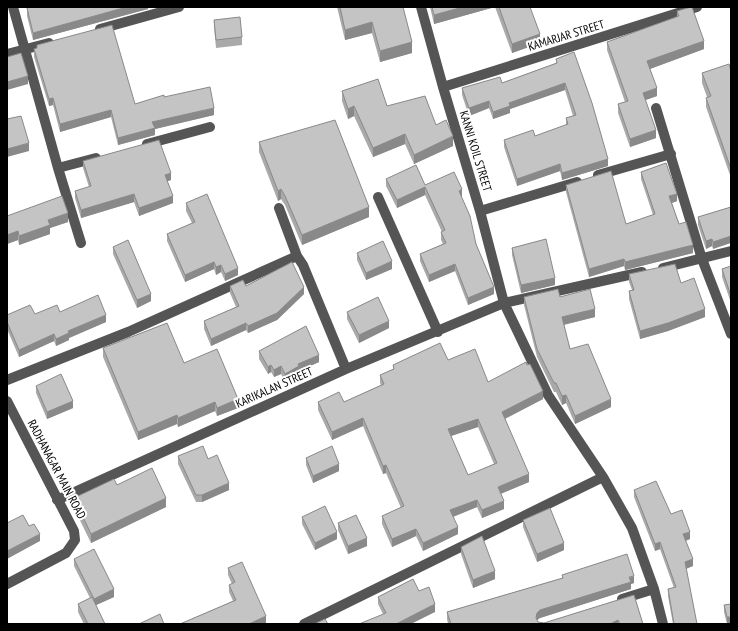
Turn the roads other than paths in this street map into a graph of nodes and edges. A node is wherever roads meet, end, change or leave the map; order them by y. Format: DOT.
graph roads {
  1 [pos="13,7"];
  2 [pos="178,7"];
  3 [pos="421,7"];
  4 [pos="697,7"];
  5 [pos="87,32"];
  6 [pos="56,41"];
  7 [pos="25,49"];
  8 [pos="7,54"];
  9 [pos="443,87"];
  10 [pos="656,108"];
  11 [pos="210,128"];
  12 [pos="134,148"];
  13 [pos="671,154"];
  14 [pos="103,156"];
  15 [pos="58,168"];
  16 [pos="378,197"];
  17 [pos="279,208"];
  18 [pos="480,211"];
  19 [pos="81,242"];
  20 [pos="731,251"];
  21 [pos="297,256"];
  22 [pos="702,259"];
  23 [pos="504,303"];
  24 [pos="438,332"];
  25 [pos="731,334"];
  26 [pos="346,369"];
  27 [pos="7,380"];
  28 [pos="7,401"];
  29 [pos="603,477"];
  30 [pos="57,500"];
  31 [pos="7,584"];
  32 [pos="654,589"];
  33 [pos="610,603"];
  34 [pos="304,624"];
  35 [pos="663,624"];
  1 -- 7 [label="street"];
  2 -- 5 [label="street"];
  3 -- 9 [label="street, KANNI KOIL STREET"];
  4 -- 9 [label="street, KAMARJAR STREET"];
  6 -- 7 [label="street"];
  7 -- 8 [label="street"];
  7 -- 15 [label="street"];
  9 -- 18 [label="street, KANNI KOIL STREET"];
  10 -- 13 [label="street"];
  11 -- 12 [label="street"];
  13 -- 18 [label="street"];
  13 -- 22 [label="street"];
  14 -- 15 [label="street"];
  15 -- 19 [label="street"];
  16 -- 24 [label="street"];
  17 -- 21 [label="street"];
  18 -- 23 [label="street, KANNI KOIL STREET"];
  20 -- 22 [label="street, KARIKALAN STREET"];
  21 -- 26 [label="street"];
  21 -- 27 [label="street"];
  22 -- 23 [label="street, KARIKALAN STREET"];
  22 -- 25 [label="street"];
  23 -- 24 [label="street, KARIKALAN STREET"];
  23 -- 29 [label="street, KANNI KOIL STREET"];
  24 -- 26 [label="street, KARIKALAN STREET"];
  26 -- 30 [label="street, KARIKALAN STREET"];
  28 -- 30 [label="street, RADHANAGAR MAIN ROAD"];
  29 -- 32 [label="street, KANNI KOIL STREET"];
  29 -- 34 [label="street"];
  30 -- 31 [label="street, RADHANAGAR MAIN ROAD"];
  32 -- 33 [label="street"];
  32 -- 35 [label="street, KANNI KOIL STREET"];
}
